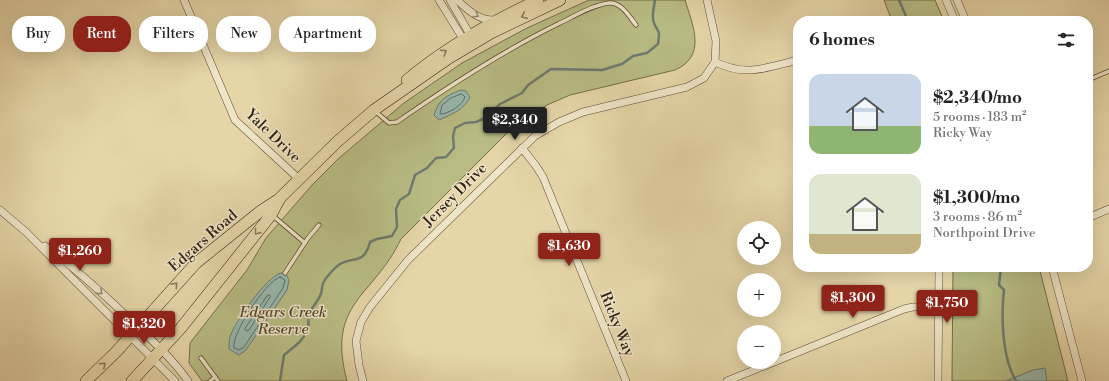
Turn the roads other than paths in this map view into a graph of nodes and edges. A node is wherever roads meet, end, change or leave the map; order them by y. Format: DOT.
graph roads {
  1 [pos="184,0"];
  2 [pos="439,0"];
  3 [pos="450,0"];
  4 [pos="457,0"];
  5 [pos="538,0"];
  6 [pos="560,0"];
  7 [pos="707,0"];
  8 [pos="946,0"];
  9 [pos="957,0"];
  10 [pos="954,16"];
  11 [pos="964,16"];
  12 [pos="499,19"];
  13 [pos="636,25"];
  14 [pos="469,41"];
  15 [pos="793,61"];
  16 [pos="715,62"];
  17 [pos="1109,71"];
  18 [pos="1093,78"];
  19 [pos="378,107"];
  20 [pos="522,148"];
  21 [pos="299,179"];
  22 [pos="279,199"];
  23 [pos="0,210"];
  24 [pos="1109,210"];
  25 [pos="271,214"];
  26 [pos="1093,216"];
  27 [pos="319,225"];
  28 [pos="26,232"];
  29 [pos="305,243"];
  30 [pos="939,272"];
  31 [pos="1053,272"];
  32 [pos="285,273"];
  33 [pos="938,306"];
  34 [pos="139,328"];
  35 [pos="130,336"];
  36 [pos="162,349"];
  37 [pos="153,358"];
  38 [pos="201,358"];
  39 [pos="781,359"];
  40 [pos="757,369"];
  41 [pos="215,377"];
  42 [pos="86,381"];
  43 [pos="132,381"];
  44 [pos="175,381"];
  45 [pos="188,381"];
  46 [pos="210,381"];
  47 [pos="218,381"];
  48 [pos="363,381"];
  49 [pos="626,381"];
  50 [pos="727,381"];
  51 [pos="938,381"];
  52 [pos="1082,381"];
  1 -- 21 [label="street, Yale Drive"];
  2 -- 14 [label="street"];
  3 -- 14 [label="street"];
  4 -- 12 [label="street, one-way"];
  5 -- 12 [label="main road, Edgars Road"];
  6 -- 14 [label="main road, Edgars Road, one-way"];
  7 -- 16 [label="street"];
  8 -- 10 [label="street"];
  9 -- 11 [label="street"];
  12 -- 14 [label="main road, Edgars Road"];
  13 -- 19 [label="lane"];
  14 -- 19 [label="main road, Edgars Road"];
  15 -- 16 [label="street"];
  16 -- 20 [label="street, Jersey Drive"];
  17 -- 18 [label="lane"];
  19 -- 21 [label="main road, Edgars Road"];
  20 -- 48 [label="street, Jersey Drive"];
  20 -- 49 [label="street, Ricky Way"];
  21 -- 22 [label="main road, Edgars Road"];
  22 -- 25 [label="main road, Edgars Road"];
  34 -- 22 [label="main road, Edgars Road, one-way"];
  23 -- 28 [label="street"];
  24 -- 26 [label="street"];
  25 -- 29 [label="lane"];
  25 -- 36 [label="main road, Edgars Road, one-way"];
  27 -- 29 [label="lane"];
  28 -- 34 [label="street, one-way"];
  28 -- 35 [label="street"];
  29 -- 32 [label="lane"];
  30 -- 33 [label="street"];
  31 -- 52 [label="street"];
  33 -- 39 [label="street"];
  33 -- 51 [label="street"];
  34 -- 35 [label="main road, Edgars Road"];
  34 -- 36 [label="street"];
  35 -- 37 [label="street"];
  42 -- 35 [label="main road, Edgars Road, one-way"];
  36 -- 37 [label="main road, Edgars Road"];
  36 -- 45 [label="street"];
  37 -- 43 [label="main road, Edgars Road"];
  37 -- 44 [label="street"];
  38 -- 41 [label="lane"];
  40 -- 50 [label="street"];
  41 -- 46 [label="lane"];
  41 -- 47 [label="lane"];
}
